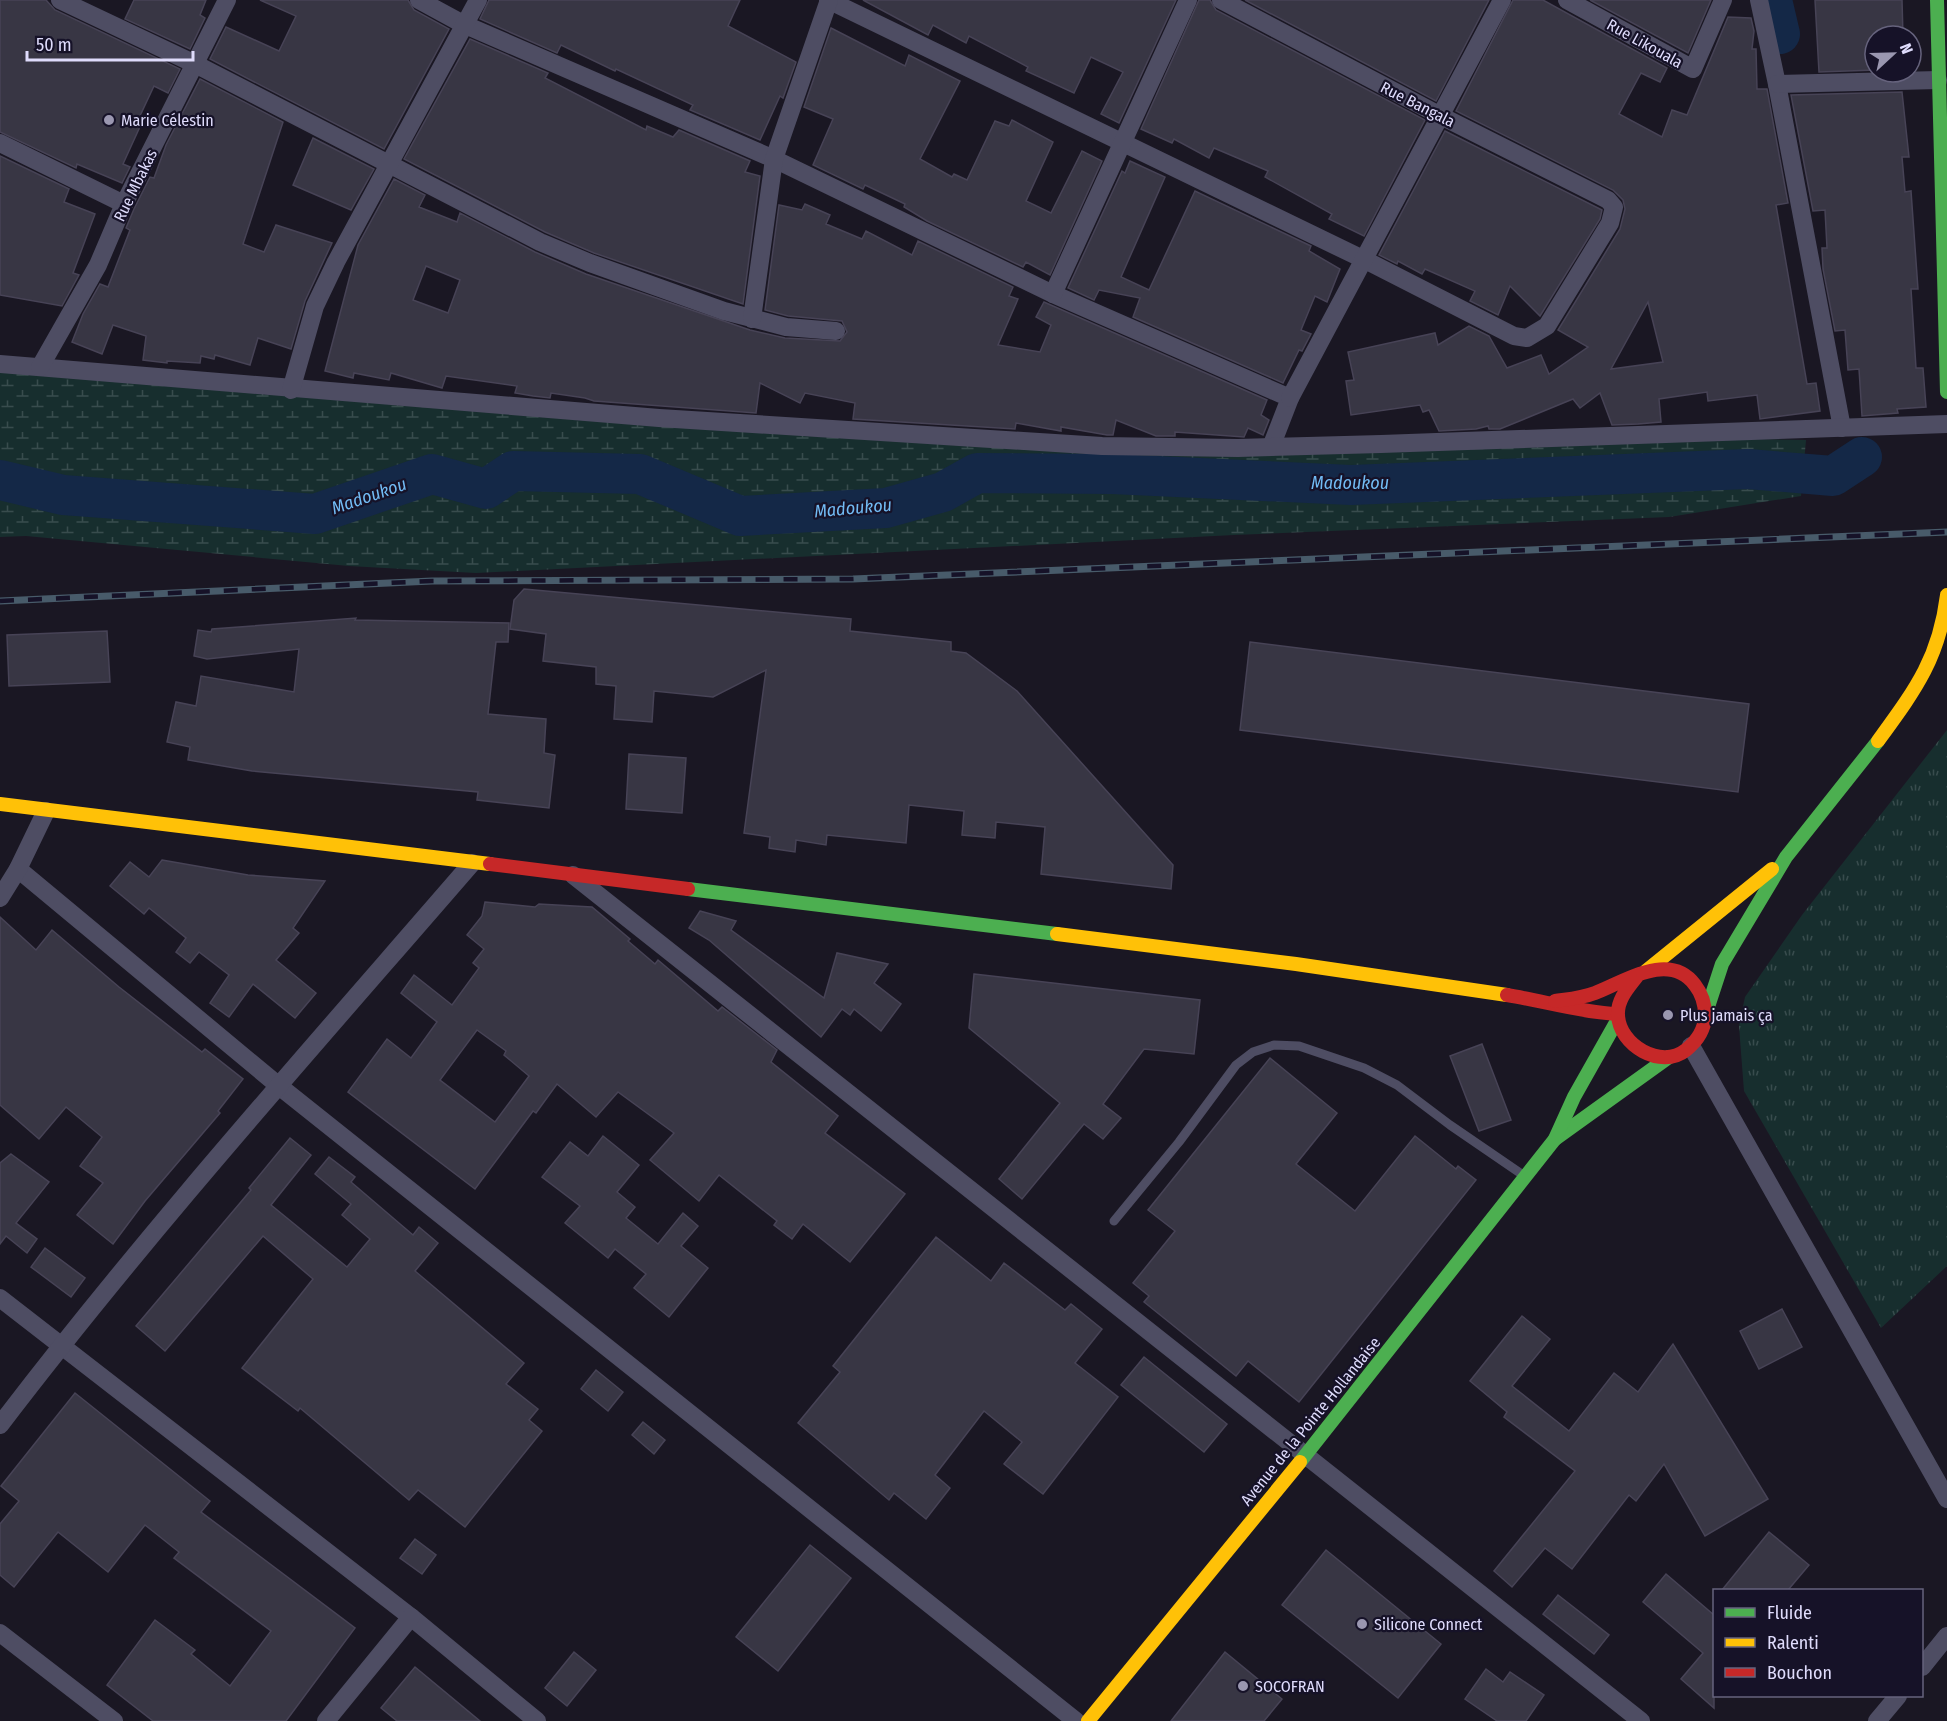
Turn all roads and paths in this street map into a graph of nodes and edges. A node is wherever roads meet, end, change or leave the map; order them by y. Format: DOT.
graph roads {
  1 [pos="60,0"];
  2 [pos="227,0"];
  3 [pos="418,0"];
  4 [pos="478,0"];
  5 [pos="829,0"];
  6 [pos="1188,0"];
  7 [pos="1221,0"];
  8 [pos="1502,0"];
  9 [pos="1567,0"];
  10 [pos="1723,0"];
  11 [pos="1759,0"];
  12 [pos="1937,0"];
  13 [pos="464,24"];
  14 [pos="195,64"];
  15 [pos="1938,80"];
  16 [pos="1777,84"];
  17 [pos="1943,114"];
  18 [pos="1439,115"];
  19 [pos="1124,142"];
  20 [pos="0,143"];
  21 [pos="774,159"];
  22 [pos="389,165"];
  23 [pos="124,204"];
  24 [pos="1363,259"];
  25 [pos="1053,294"];
  26 [pos="752,319"];
  27 [pos="836,331"];
  28 [pos="0,364"];
  29 [pos="40,368"];
  30 [pos="291,390"];
  31 [pos="1947,392"];
  32 [pos="1290,398"];
  33 [pos="1947,424"];
  34 [pos="1842,429"];
  35 [pos="1271,447"];
  36 [pos="1947,595"];
  37 [pos="0,804"];
  38 [pos="46,811"];
  39 [pos="1786,857"];
  40 [pos="472,863"];
  41 [pos="18,869"];
  42 [pos="571,874"];
  43 [pos="0,898"];
  44 [pos="1642,973"];
  45 [pos="1552,1002"];
  46 [pos="1706,1016"];
  47 [pos="1617,1017"];
  48 [pos="1691,1046"];
  49 [pos="1669,1057"];
  50 [pos="279,1086"];
  51 [pos="1555,1139"];
  52 [pos="1526,1177"];
  53 [pos="1114,1221"];
  54 [pos="0,1298"];
  55 [pos="60,1346"];
  56 [pos="0,1425"];
  57 [pos="1304,1457"];
  58 [pos="1947,1499"];
  59 [pos="411,1617"];
  60 [pos="0,1633"];
  61 [pos="1947,1636"];
  62 [pos="1923,1666"];
  63 [pos="1896,1697"];
  64 [pos="114,1721"];
  65 [pos="326,1721"];
  66 [pos="537,1721"];
  67 [pos="1076,1721"];
  68 [pos="1088,1721"];
  69 [pos="1641,1721"];
  70 [pos="1877,1721"];
  1 -- 14 [label="street"];
  2 -- 14 [label="street, Rue Mbakas"];
  3 -- 13 [label="street"];
  4 -- 13 [label="street"];
  5 -- 19 [label="street"];
  5 -- 21 [label="street"];
  6 -- 19 [label="street"];
  7 -- 18 [label="street, Rue Bangala"];
  8 -- 18 [label="street"];
  9 -- 10 [label="street, Rue Likouala"];
  11 -- 16 [label="street"];
  12 -- 15 [label="main road"];
  13 -- 21 [label="street"];
  13 -- 22 [label="street"];
  14 -- 22 [label="street"];
  14 -- 23 [label="street, Rue Mbakas"];
  15 -- 16 [label="street"];
  15 -- 17 [label="main road"];
  16 -- 34 [label="street"];
  17 -- 31 [label="main road"];
  18 -- 24 [label="street"];
  18 -- 24 [label="street, Rue Bangala"];
  19 -- 24 [label="street"];
  19 -- 25 [label="street"];
  20 -- 23 [label="street"];
  21 -- 25 [label="street"];
  21 -- 26 [label="street"];
  22 -- 26 [label="street"];
  22 -- 30 [label="street"];
  23 -- 29 [label="street, Rue Mbakas"];
  24 -- 32 [label="street"];
  25 -- 32 [label="street"];
  26 -- 27 [label="street"];
  28 -- 29 [label="street"];
  29 -- 30 [label="street"];
  30 -- 35 [label="street"];
  32 -- 35 [label="street"];
  33 -- 34 [label="street"];
  34 -- 35 [label="street"];
  36 -- 39 [label="main road"];
  37 -- 38 [label="main road"];
  38 -- 40 [label="main road"];
  38 -- 41 [label="street"];
  39 -- 44 [label="main road"];
  39 -- 46 [label="main road"];
  40 -- 42 [label="main road"];
  40 -- 50 [label="street"];
  41 -- 43 [label="street"];
  41 -- 50 [label="street"];
  42 -- 45 [label="main road"];
  42 -- 57 [label="street"];
  44 -- 45 [label="main road"];
  44 -- 46 [label="main road"];
  44 -- 47 [label="main road"];
  45 -- 47 [label="main road"];
  46 -- 48 [label="main road"];
  47 -- 49 [label="main road"];
  47 -- 51 [label="main road"];
  48 -- 49 [label="main road"];
  48 -- 58 [label="street"];
  49 -- 51 [label="main road"];
  50 -- 55 [label="street"];
  50 -- 67 [label="street"];
  51 -- 52 [label="main road, Avenue de la Pointe Hollandaise"];
  52 -- 53 [label="lane"];
  52 -- 57 [label="main road, Avenue de la Pointe Hollandaise"];
  54 -- 55 [label="street"];
  55 -- 56 [label="street"];
  55 -- 59 [label="street"];
  57 -- 68 [label="main road, Avenue de la Pointe Hollandaise"];
  57 -- 69 [label="street"];
  59 -- 65 [label="street"];
  59 -- 66 [label="street"];
  60 -- 64 [label="street"];
  61 -- 62 [label="street"];
  63 -- 70 [label="street"];
}
